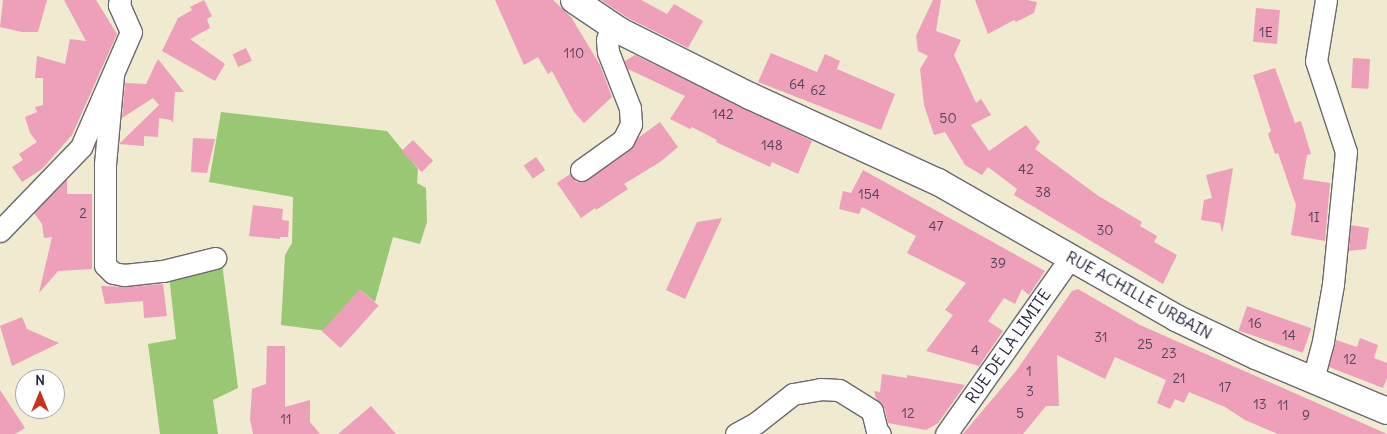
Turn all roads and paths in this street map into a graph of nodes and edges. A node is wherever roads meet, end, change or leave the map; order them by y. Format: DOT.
graph roads {
  1 [pos="120,0"];
  2 [pos="574,0"];
  3 [pos="1326,0"];
  4 [pos="611,26"];
  5 [pos="113,75"];
  6 [pos="581,170"];
  7 [pos="0,231"];
  8 [pos="215,258"];
  9 [pos="1070,258"];
  10 [pos="1313,379"];
  11 [pos="1387,411"];
  12 [pos="736,434"];
  13 [pos="880,434"];
  14 [pos="946,434"];
  1 -- 5 [label="street"];
  2 -- 4 [label="street, RUE ACHILLE URBAIN"];
  3 -- 10 [label="street"];
  4 -- 6 [label="street"];
  4 -- 9 [label="street, RUE ACHILLE URBAIN"];
  5 -- 7 [label="street"];
  5 -- 8 [label="street"];
  9 -- 10 [label="street, RUE ACHILLE URBAIN"];
  9 -- 14 [label="street, RUE DE LA LIMITE"];
  10 -- 11 [label="street, RUE ACHILLE URBAIN"];
  12 -- 13 [label="street"];
}
